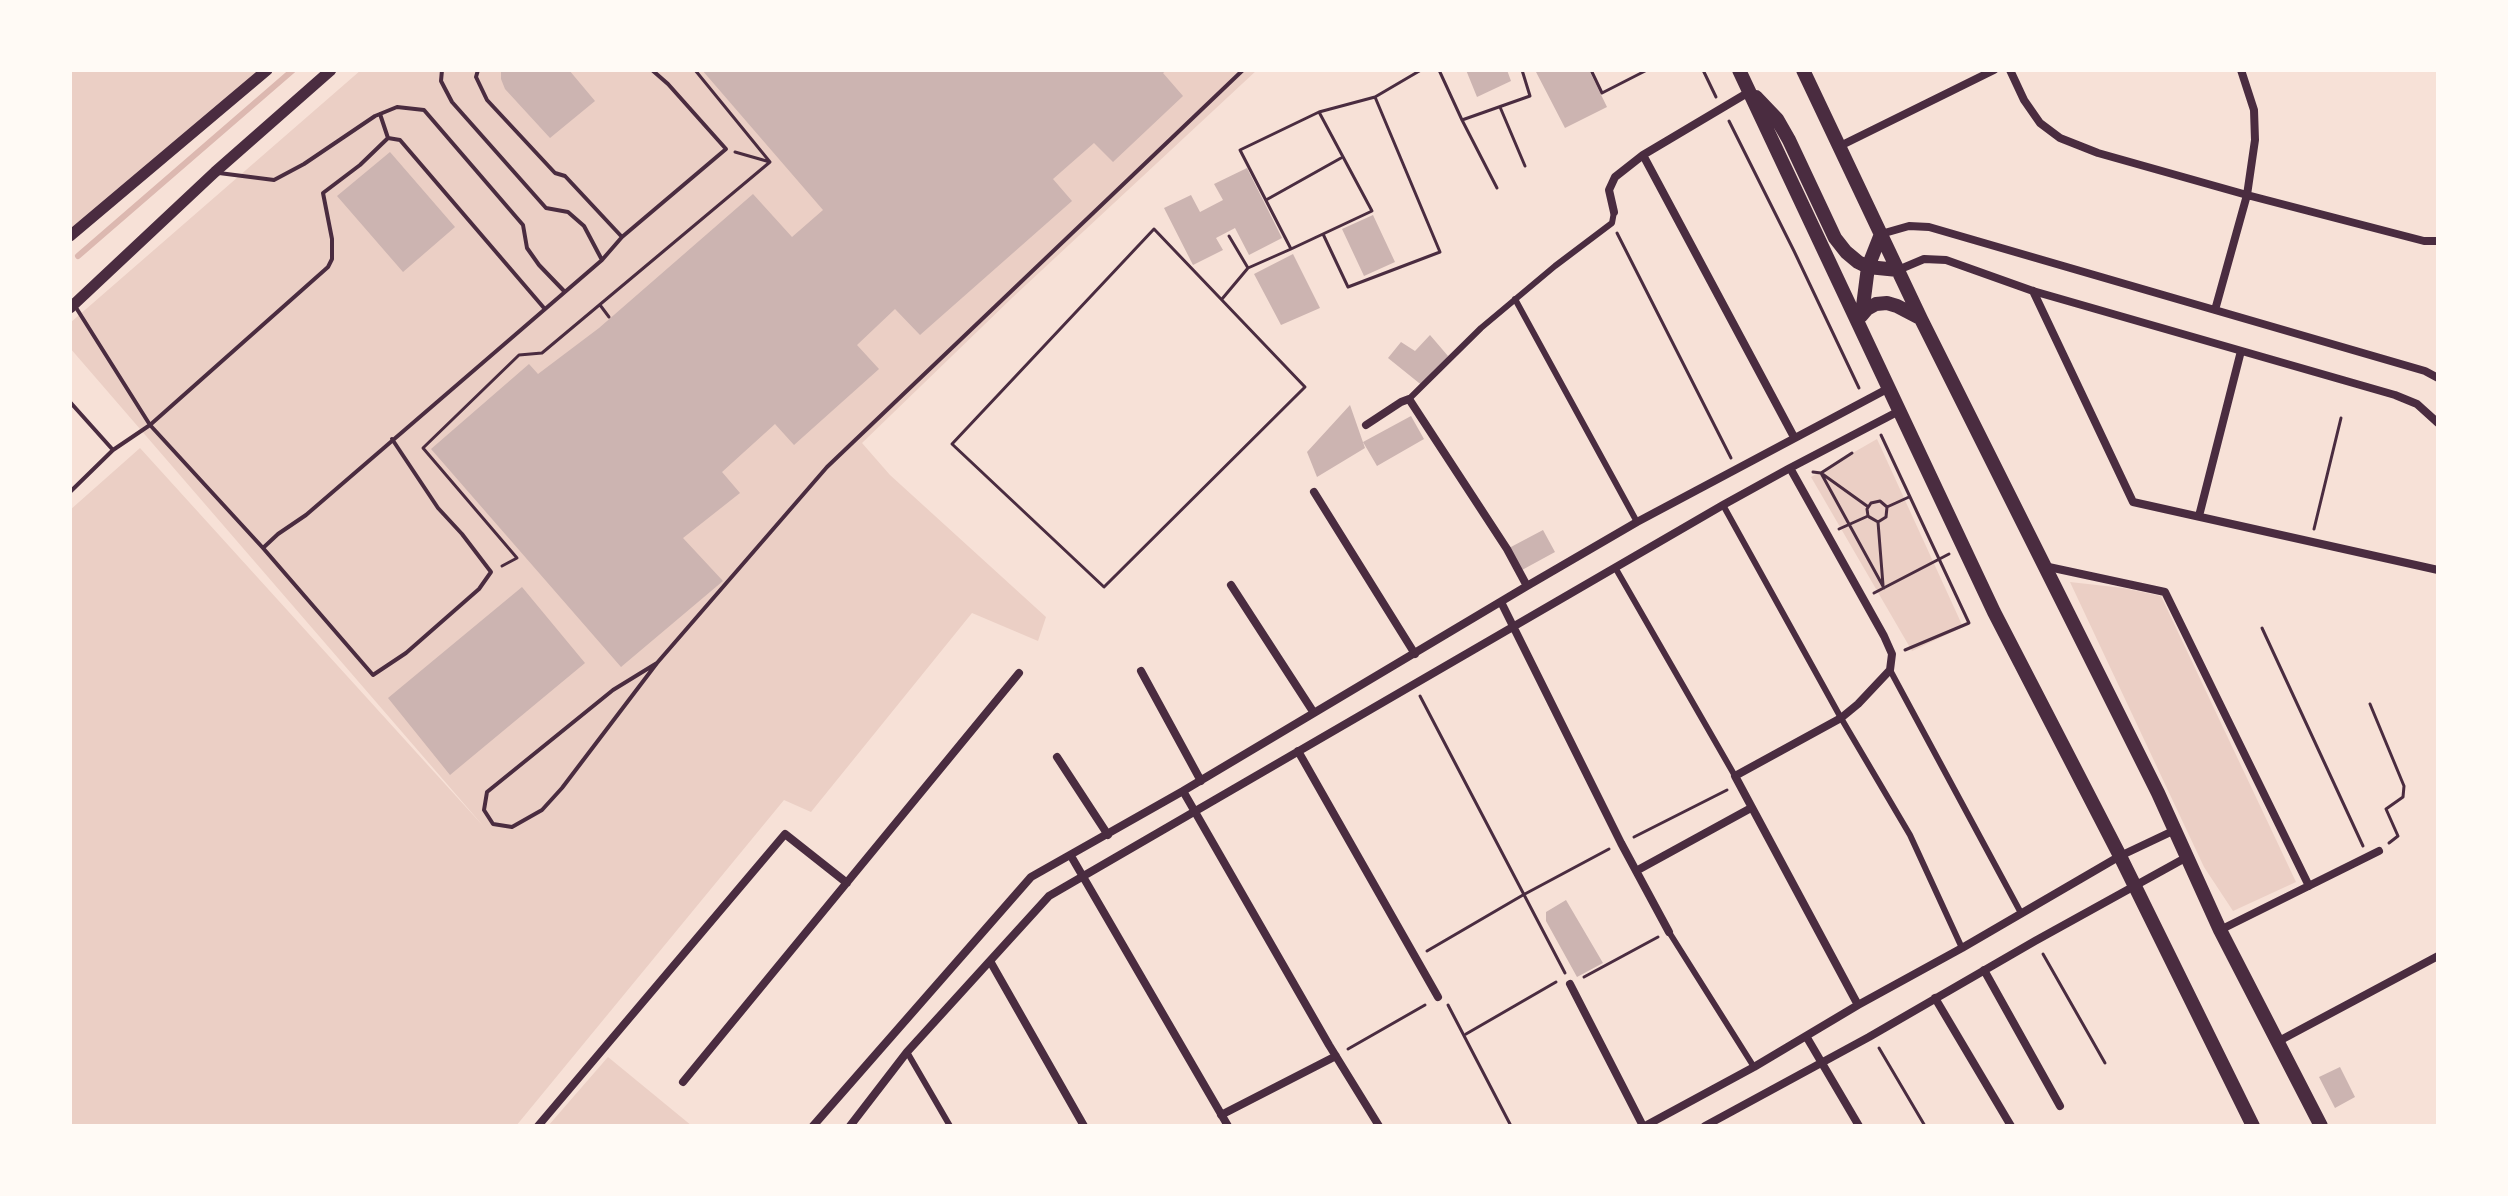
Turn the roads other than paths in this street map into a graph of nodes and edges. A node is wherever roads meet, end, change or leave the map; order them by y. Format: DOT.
graph roads {
  1 [pos="267,70"];
  2 [pos="331,70"];
  3 [pos="442,70"];
  4 [pos="478,70"];
  5 [pos="652,70"];
  6 [pos="1243,70"];
  7 [pos="1739,70"];
  8 [pos="1803,70"];
  9 [pos="1994,70"];
  10 [pos="2010,70"];
  11 [pos="2241,70"];
  12 [pos="1749,92"];
  13 [pos="380,114"];
  14 [pos="388,138"];
  15 [pos="1840,146"];
  16 [pos="1643,155"];
  17 [pos="215,172"];
  18 [pos="2247,195"];
  19 [pos="1614,212"];
  20 [pos="1881,234"];
  21 [pos="70,236"];
  22 [pos="622,237"];
  23 [pos="2438,241"];
  24 [pos="602,260"];
  25 [pos="1868,267"];
  26 [pos="1898,270"];
  27 [pos="564,291"];
  28 [pos="2033,291"];
  29 [pos="1515,299"];
  30 [pos="72,306"];
  31 [pos="545,309"];
  32 [pos="2215,310"];
  33 [pos="1861,318"];
  34 [pos="1921,319"];
  35 [pos="2241,351"];
  36 [pos="2438,378"];
  37 [pos="1890,388"];
  38 [pos="1405,401"];
  39 [pos="70,402"];
  40 [pos="1901,410"];
  41 [pos="2438,423"];
  42 [pos="150,425"];
  43 [pos="1366,425"];
  44 [pos="1794,437"];
  45 [pos="392,439"];
  46 [pos="113,450"];
  47 [pos="1790,468"];
  48 [pos="70,492"];
  49 [pos="1314,492"];
  50 [pos="1723,505"];
  51 [pos="2199,516"];
  52 [pos="1637,522"];
  53 [pos="263,548"];
  54 [pos="2043,566"];
  55 [pos="1616,569"];
  56 [pos="2438,570"];
  57 [pos="1231,585"];
  58 [pos="1527,586"];
  59 [pos="1501,602"];
  60 [pos="1514,627"];
  61 [pos="1415,654"];
  62 [pos="657,663"];
  63 [pos="1890,670"];
  64 [pos="1141,671"];
  65 [pos="1019,673"];
  66 [pos="1314,713"];
  67 [pos="1841,718"];
  68 [pos="1298,751"];
  69 [pos="1057,757"];
  70 [pos="1737,780"];
  71 [pos="1201,781"];
  72 [pos="1183,791"];
  73 [pos="1751,808"];
  74 [pos="1195,812"];
  75 [pos="2175,830"];
  76 [pos="1108,835"];
  77 [pos="2379,851"];
  78 [pos="1071,856"];
  79 [pos="2120,856"];
  80 [pos="2187,857"];
  81 [pos="1636,871"];
  82 [pos="1084,878"];
  83 [pos="847,883"];
  84 [pos="2134,885"];
  85 [pos="2309,886"];
  86 [pos="2021,913"];
  87 [pos="2220,930"];
  88 [pos="1669,932"];
  89 [pos="1962,948"];
  90 [pos="2438,956"];
  91 [pos="990,961"];
  92 [pos="1984,970"];
  93 [pos="1570,984"];
  94 [pos="1438,997"];
  95 [pos="1935,998"];
  96 [pos="1858,1005"];
  97 [pos="1806,1036"];
  98 [pos="2277,1042"];
  99 [pos="907,1052"];
  100 [pos="1336,1056"];
  101 [pos="1822,1063"];
  102 [pos="1754,1067"];
  103 [pos="683,1082"];
  104 [pos="2060,1106"];
  105 [pos="1221,1115"];
  106 [pos="538,1126"];
  107 [pos="813,1126"];
  108 [pos="850,1126"];
  109 [pos="950,1126"];
  110 [pos="1084,1126"];
  111 [pos="1228,1126"];
  112 [pos="1379,1126"];
  113 [pos="1644,1126"];
  114 [pos="1706,1126"];
  115 [pos="1859,1126"];
  116 [pos="2011,1126"];
  117 [pos="2253,1126"];
  118 [pos="2321,1126"];
  1 -- 21 [label="street"];
  2 -- 17 [label="street"];
  3 -- 24 [label="lane"];
  4 -- 22 [label="lane"];
  5 -- 22 [label="lane"];
  6 -- 62 [label="lane"];
  7 -- 12 [label="main road"];
  8 -- 15 [label="main road"];
  9 -- 15 [label="street"];
  10 -- 18 [label="street"];
  11 -- 18 [label="street"];
  12 -- 16 [label="street"];
  12 -- 25 [label="main road"];
  12 -- 33 [label="main road"];
  13 -- 14 [label="lane"];
  13 -- 17 [label="lane"];
  13 -- 27 [label="lane"];
  14 -- 31 [label="lane"];
  14 -- 42 [label="lane"];
  15 -- 20 [label="main road"];
  16 -- 19 [label="street"];
  16 -- 44 [label="street"];
  17 -- 30 [label="street"];
  18 -- 23 [label="street"];
  18 -- 32 [label="street"];
  19 -- 29 [label="street"];
  20 -- 25 [label="main road"];
  20 -- 26 [label="main road"];
  20 -- 32 [label="street"];
  22 -- 24 [label="lane"];
  24 -- 27 [label="lane"];
  25 -- 26 [label="main road"];
  25 -- 33 [label="main road"];
  26 -- 28 [label="street"];
  26 -- 34 [label="main road"];
  27 -- 31 [label="lane"];
  28 -- 35 [label="street"];
  28 -- 51 [label="street"];
  29 -- 38 [label="street"];
  29 -- 52 [label="street"];
  30 -- 42 [label="lane"];
  31 -- 45 [label="lane"];
  32 -- 36 [label="street"];
  33 -- 34 [label="main road"];
  33 -- 37 [label="main road"];
  34 -- 54 [label="main road"];
  35 -- 41 [label="street"];
  35 -- 51 [label="street"];
  37 -- 40 [label="main road"];
  37 -- 44 [label="street"];
  38 -- 43 [label="street"];
  38 -- 58 [label="street"];
  39 -- 46 [label="lane"];
  40 -- 47 [label="street"];
  40 -- 79 [label="main road"];
  42 -- 46 [label="lane"];
  42 -- 53 [label="lane"];
  44 -- 52 [label="street"];
  45 -- 53 [label="lane"];
  45 -- 53 [label="lane"];
  46 -- 48 [label="lane"];
  47 -- 50 [label="street"];
  47 -- 63 [label="street"];
  49 -- 61 [label="street"];
  50 -- 55 [label="street"];
  50 -- 67 [label="street"];
  51 -- 56 [label="street"];
  52 -- 58 [label="street"];
  54 -- 75 [label="main road"];
  54 -- 85 [label="street"];
  55 -- 60 [label="street"];
  55 -- 70 [label="street"];
  57 -- 66 [label="street"];
  58 -- 59 [label="street"];
  59 -- 60 [label="street"];
  59 -- 61 [label="street"];
  60 -- 68 [label="street"];
  60 -- 81 [label="street"];
  61 -- 66 [label="street"];
  62 -- 62 [label="lane"];
  63 -- 67 [label="street"];
  63 -- 86 [label="street"];
  64 -- 71 [label="street"];
  65 -- 83 [label="street"];
  66 -- 71 [label="street"];
  67 -- 70 [label="street"];
  67 -- 89 [label="street"];
  68 -- 74 [label="street"];
  68 -- 94 [label="street"];
  69 -- 76 [label="street"];
  70 -- 73 [label="street"];
  71 -- 72 [label="street"];
  72 -- 74 [label="street"];
  72 -- 76 [label="street"];
  73 -- 81 [label="street"];
  73 -- 96 [label="street"];
  74 -- 82 [label="street"];
  74 -- 100 [label="street"];
  75 -- 79 [label="street"];
  75 -- 80 [label="main road"];
  76 -- 78 [label="street"];
  77 -- 85 [label="street"];
  78 -- 82 [label="street"];
  78 -- 107 [label="street"];
  79 -- 84 [label="main road"];
  79 -- 86 [label="street"];
  80 -- 84 [label="street"];
  80 -- 87 [label="main road"];
  81 -- 88 [label="street"];
  82 -- 91 [label="street"];
  82 -- 105 [label="street"];
  83 -- 103 [label="street"];
  83 -- 106 [label="street"];
  84 -- 92 [label="street"];
  84 -- 117 [label="main road"];
  85 -- 87 [label="street"];
  86 -- 89 [label="street"];
  87 -- 98 [label="main road"];
  88 -- 102 [label="street"];
  89 -- 96 [label="street"];
  90 -- 98 [label="street"];
  91 -- 99 [label="street"];
  91 -- 110 [label="street"];
  92 -- 95 [label="street"];
  92 -- 104 [label="street"];
  93 -- 113 [label="street"];
  95 -- 101 [label="street"];
  95 -- 116 [label="street"];
  96 -- 97 [label="street"];
  97 -- 101 [label="street"];
  97 -- 102 [label="street"];
  98 -- 118 [label="main road"];
  99 -- 108 [label="street"];
  99 -- 109 [label="street"];
  100 -- 105 [label="street"];
  100 -- 112 [label="street"];
  101 -- 114 [label="street"];
  101 -- 115 [label="street"];
  102 -- 113 [label="street"];
  105 -- 111 [label="street"];
}
